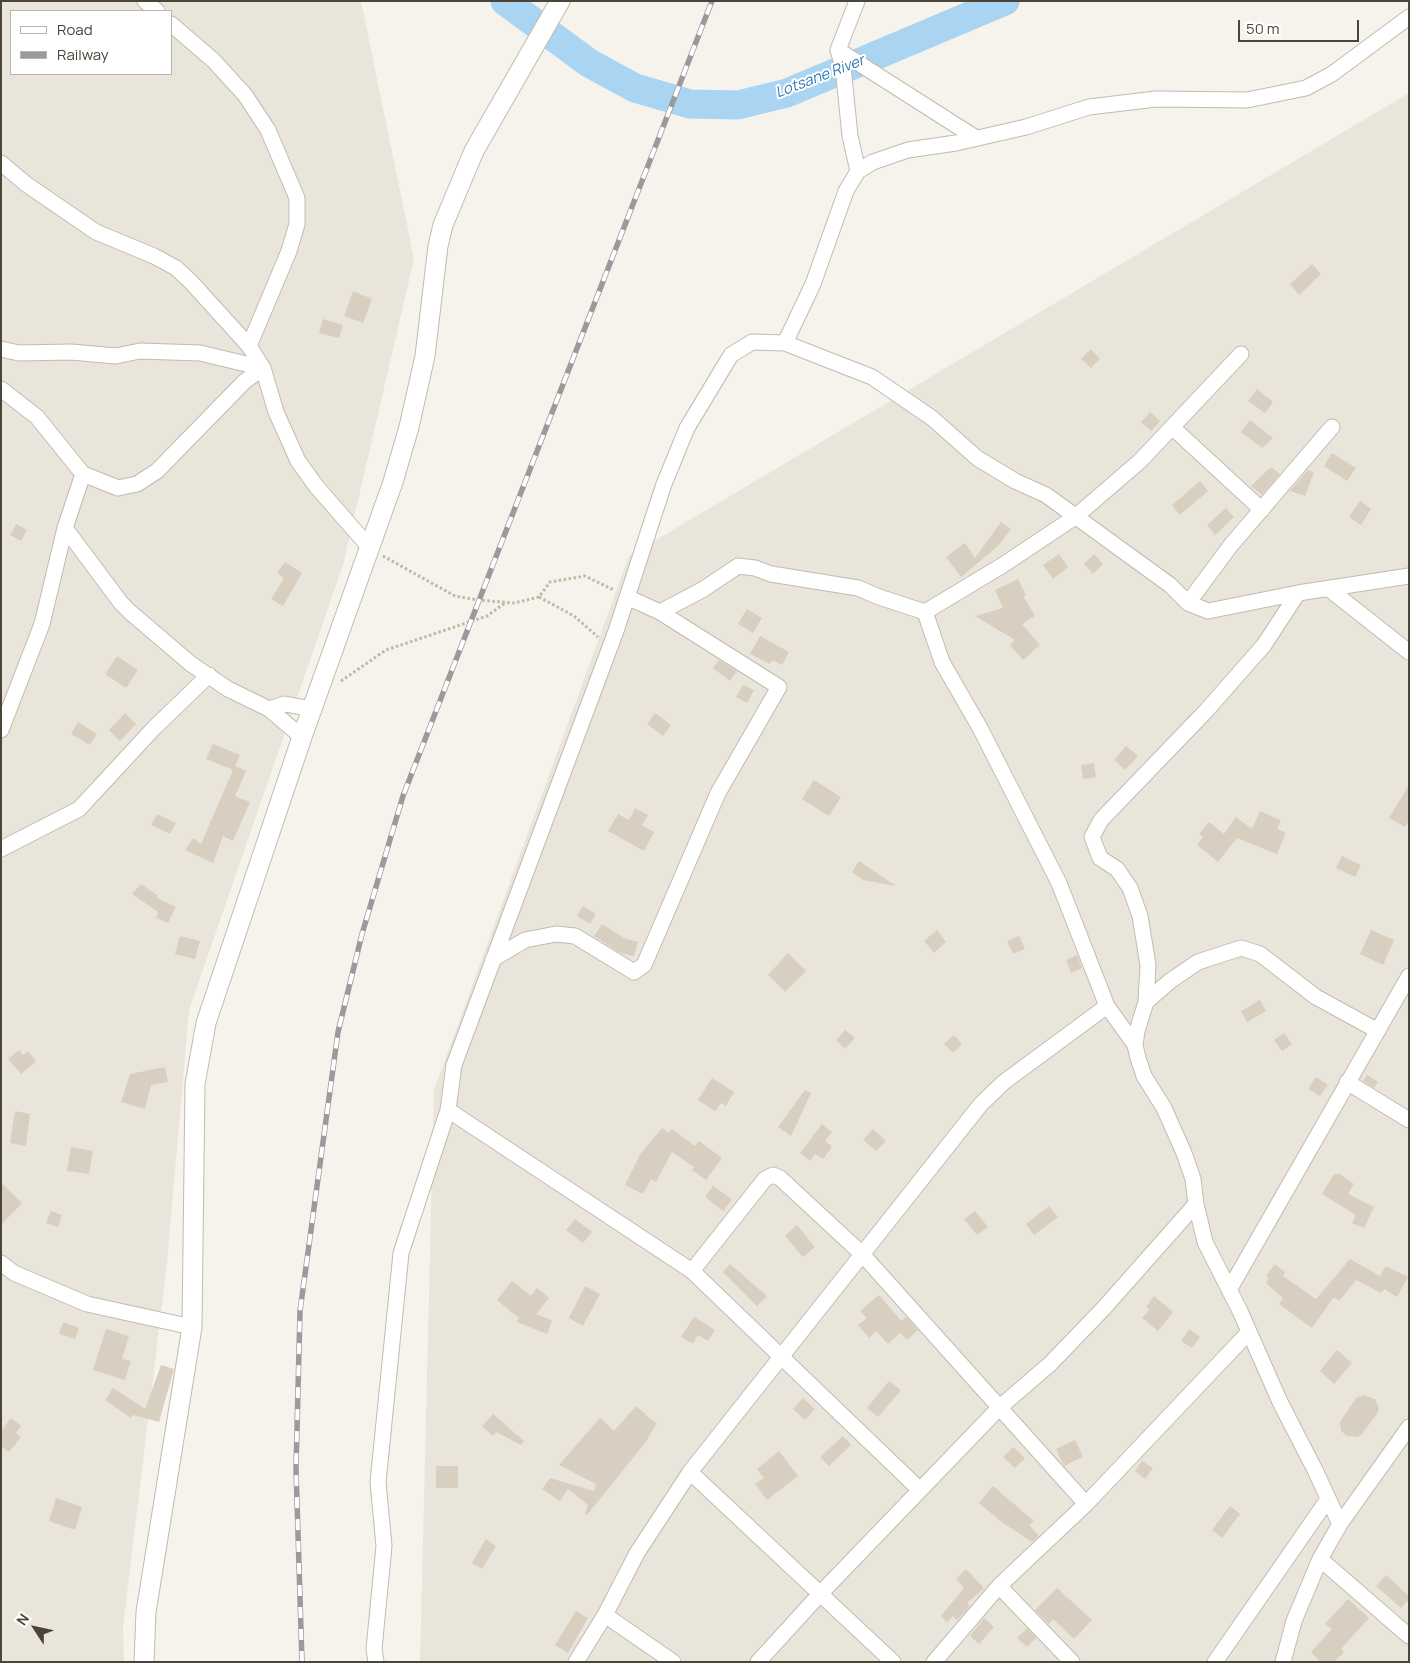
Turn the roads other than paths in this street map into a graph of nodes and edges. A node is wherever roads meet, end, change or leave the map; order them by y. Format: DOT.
graph roads {
  1 [pos="145,1"];
  2 [pos="560,1"];
  3 [pos="857,1"];
  4 [pos="156,10"];
  5 [pos="1409,17"];
  6 [pos="172,25"];
  7 [pos="838,50"];
  8 [pos="976,138"];
  9 [pos="1,163"];
  10 [pos="858,171"];
  11 [pos="785,343"];
  12 [pos="249,346"];
  13 [pos="1,349"];
  14 [pos="1240,354"];
  15 [pos="263,368"];
  16 [pos="1,389"];
  17 [pos="1172,427"];
  18 [pos="1332,427"];
  19 [pos="83,474"];
  20 [pos="1262,510"];
  21 [pos="1074,517"];
  22 [pos="65,528"];
  23 [pos="370,548"];
  24 [pos="1409,576"];
  25 [pos="1329,590"];
  26 [pos="1298,592"];
  27 [pos="627,597"];
  28 [pos="1188,603"];
  29 [pos="660,612"];
  30 [pos="925,612"];
  31 [pos="1409,652"];
  32 [pos="209,675"];
  33 [pos="312,708"];
  34 [pos="269,709"];
  35 [pos="1,730"];
  36 [pos="302,737"];
  37 [pos="1,849"];
  38 [pos="493,959"];
  39 [pos="1409,976"];
  40 [pos="1146,1002"];
  41 [pos="1107,1006"];
  42 [pos="1378,1031"];
  43 [pos="1135,1045"];
  44 [pos="1347,1082"];
  45 [pos="448,1110"];
  46 [pos="1409,1120"];
  47 [pos="1196,1204"];
  48 [pos="862,1254"];
  49 [pos="1,1263"];
  50 [pos="692,1271"];
  51 [pos="1229,1290"];
  52 [pos="192,1328"];
  53 [pos="1249,1332"];
  54 [pos="782,1357"];
  55 [pos="999,1408"];
  56 [pos="1409,1427"];
  57 [pos="690,1472"];
  58 [pos="920,1490"];
  59 [pos="1328,1499"];
  60 [pos="1086,1504"];
  61 [pos="1340,1524"];
  62 [pos="1320,1559"];
  63 [pos="999,1586"];
  64 [pos="820,1594"];
  65 [pos="606,1615"];
  66 [pos="1409,1636"];
  67 [pos="144,1662"];
  68 [pos="376,1662"];
  69 [pos="576,1662"];
  70 [pos="673,1662"];
  71 [pos="758,1662"];
  72 [pos="893,1662"];
  73 [pos="934,1662"];
  74 [pos="1072,1662"];
  75 [pos="1215,1662"];
  76 [pos="1283,1662"];
  1 -- 4 [label="street"];
  2 -- 23 [label="street"];
  3 -- 7 [label="street"];
  5 -- 8 [label="street"];
  6 -- 12 [label="street"];
  7 -- 8 [label="street"];
  7 -- 10 [label="street"];
  8 -- 10 [label="street"];
  9 -- 12 [label="street"];
  10 -- 11 [label="street"];
  11 -- 21 [label="street"];
  11 -- 27 [label="street"];
  12 -- 15 [label="street"];
  13 -- 15 [label="street"];
  14 -- 17 [label="street"];
  15 -- 19 [label="street"];
  15 -- 23 [label="street"];
  16 -- 19 [label="street"];
  17 -- 20 [label="street"];
  17 -- 21 [label="street"];
  18 -- 20 [label="street"];
  19 -- 22 [label="street"];
  20 -- 28 [label="street"];
  21 -- 28 [label="street"];
  21 -- 30 [label="street"];
  22 -- 32 [label="street"];
  22 -- 35 [label="street"];
  23 -- 33 [label="street"];
  24 -- 25 [label="street"];
  25 -- 26 [label="street"];
  25 -- 31 [label="street"];
  26 -- 28 [label="street"];
  26 -- 40 [label="street"];
  27 -- 29 [label="street"];
  27 -- 38 [label="street"];
  29 -- 30 [label="street"];
  29 -- 38 [label="street"];
  30 -- 41 [label="street"];
  32 -- 34 [label="street"];
  32 -- 37 [label="street"];
  33 -- 34 [label="street"];
  33 -- 36 [label="street"];
  34 -- 36 [label="street"];
  36 -- 52 [label="street"];
  38 -- 45 [label="street"];
  39 -- 42 [label="street"];
  40 -- 42 [label="street"];
  40 -- 43 [label="street"];
  41 -- 43 [label="street"];
  41 -- 48 [label="street"];
  42 -- 44 [label="street"];
  43 -- 47 [label="street"];
  44 -- 46 [label="street"];
  44 -- 51 [label="street"];
  45 -- 50 [label="street"];
  45 -- 68 [label="street"];
  47 -- 51 [label="street"];
  47 -- 55 [label="street"];
  48 -- 50 [label="street"];
  48 -- 54 [label="street"];
  48 -- 55 [label="street"];
  49 -- 52 [label="street"];
  50 -- 54 [label="street"];
  51 -- 53 [label="street"];
  52 -- 67 [label="street"];
  53 -- 59 [label="street"];
  53 -- 60 [label="street"];
  54 -- 57 [label="street"];
  54 -- 58 [label="street"];
  55 -- 58 [label="street"];
  55 -- 60 [label="street"];
  56 -- 61 [label="street"];
  57 -- 64 [label="street"];
  57 -- 65 [label="street"];
  58 -- 64 [label="street"];
  59 -- 61 [label="street"];
  59 -- 75 [label="street"];
  60 -- 63 [label="street"];
  61 -- 62 [label="street"];
  62 -- 66 [label="street"];
  62 -- 76 [label="street"];
  63 -- 73 [label="street"];
  63 -- 74 [label="street"];
  64 -- 71 [label="street"];
  64 -- 72 [label="street"];
  65 -- 69 [label="street"];
  65 -- 70 [label="street"];
}
